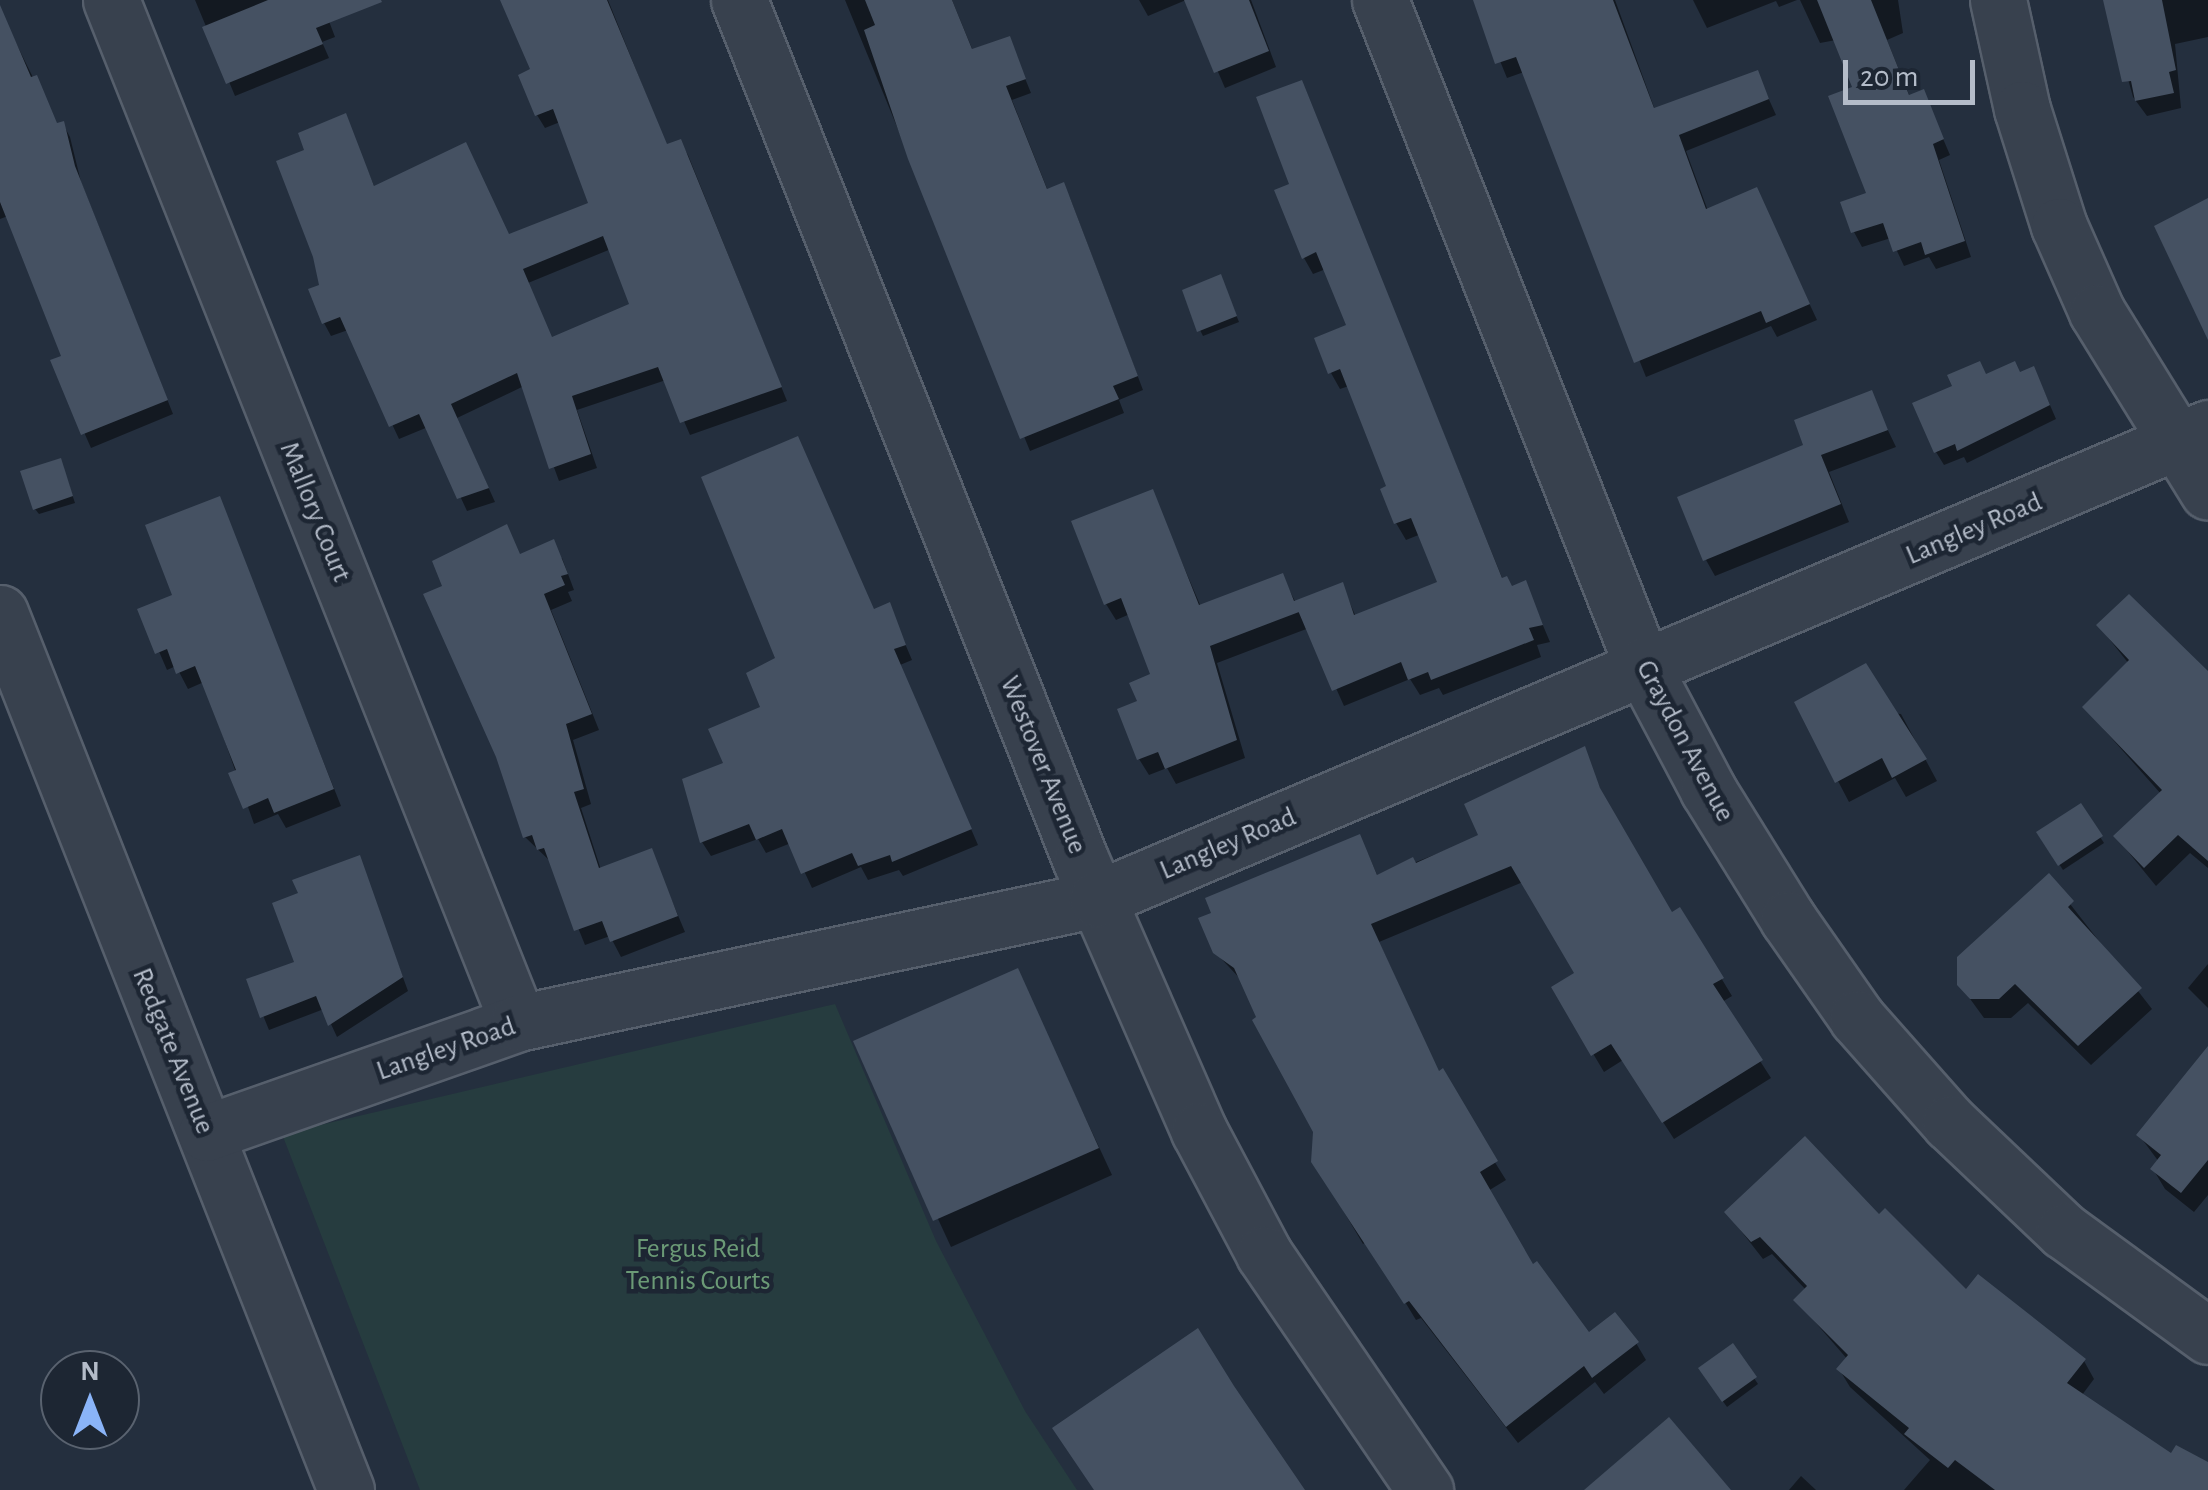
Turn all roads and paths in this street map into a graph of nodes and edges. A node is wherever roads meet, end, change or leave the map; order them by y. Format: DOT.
graph roads {
  1 [pos="112,0"];
  2 [pos="739,0"];
  3 [pos="1380,0"];
  4 [pos="1998,0"];
  5 [pos="2192,437"];
  6 [pos="2208,492"];
  7 [pos="0,612"];
  8 [pos="1643,667"];
  9 [pos="1097,899"];
  10 [pos="518,1023"];
  11 [pos="206,1133"];
  12 [pos="2208,1336"];
  13 [pos="1416,1487"];
  14 [pos="346,1490"];
  1 -- 10 [label="street, Mallory Court"];
  2 -- 9 [label="street, Westover Avenue"];
  3 -- 8 [label="street, Graydon Avenue"];
  4 -- 5 [label="street"];
  5 -- 6 [label="street"];
  5 -- 8 [label="street, Langley Road"];
  7 -- 11 [label="street, Redgate Avenue"];
  8 -- 9 [label="street, Langley Road"];
  8 -- 12 [label="street, Graydon Avenue"];
  9 -- 10 [label="street, Langley Road"];
  9 -- 13 [label="street, Westover Avenue"];
  10 -- 11 [label="street, Langley Road"];
  11 -- 14 [label="street, Redgate Avenue"];
}
